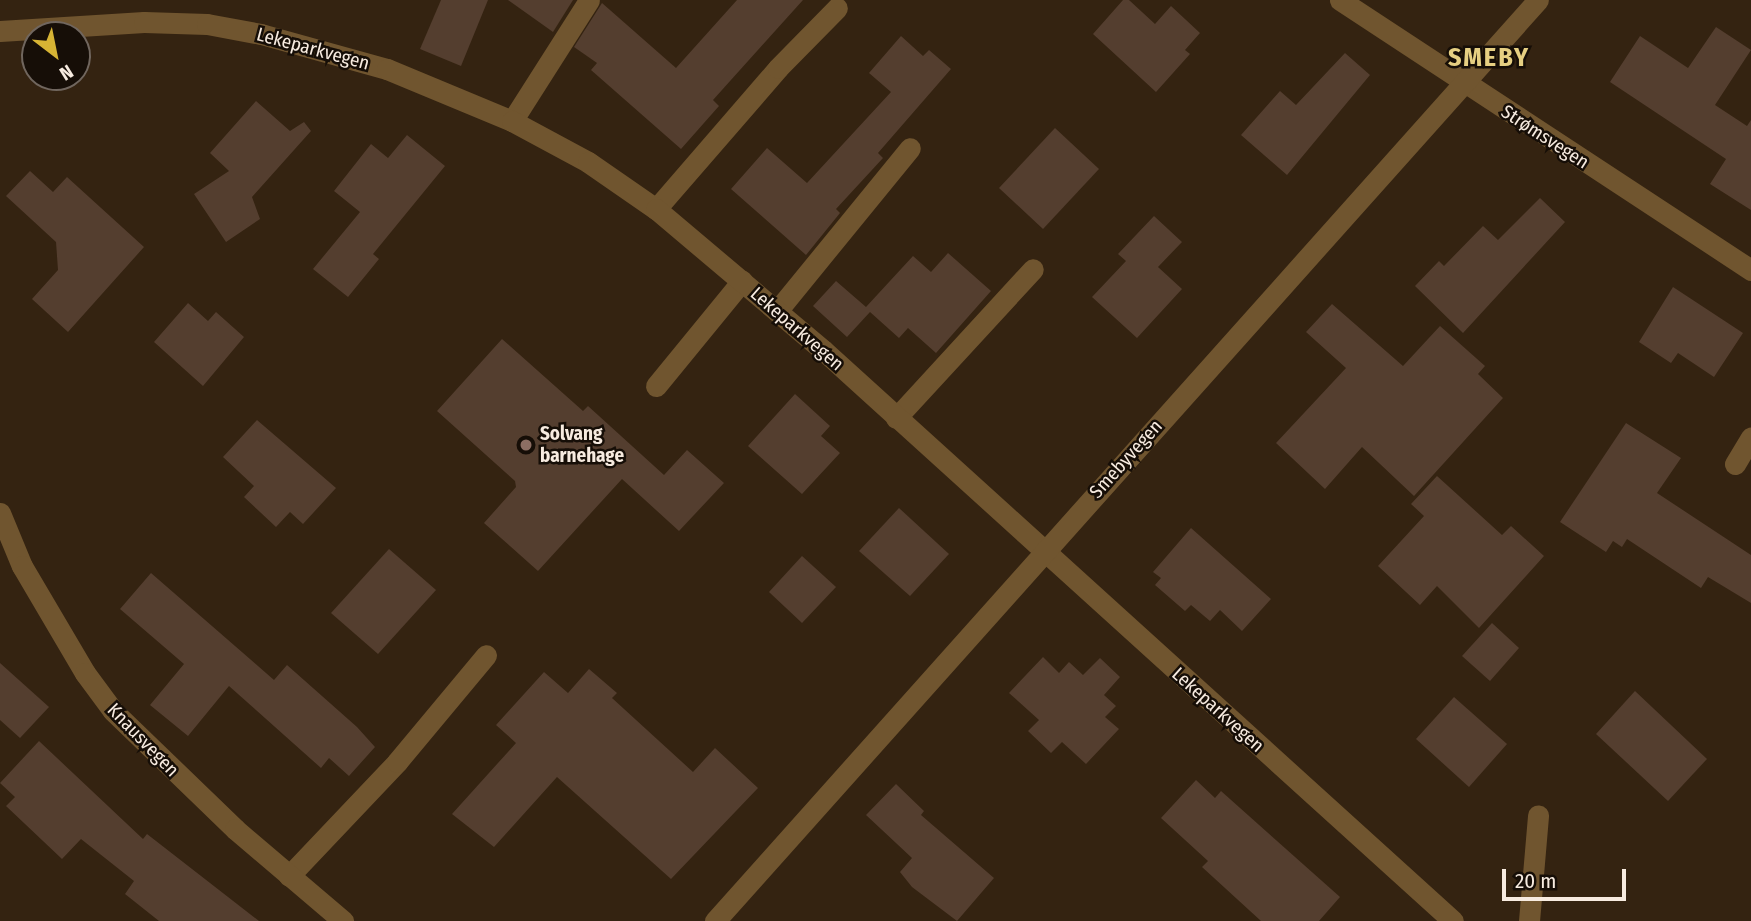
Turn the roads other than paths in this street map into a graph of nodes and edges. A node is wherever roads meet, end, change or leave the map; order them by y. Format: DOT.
graph roads {
  1 [pos="589,0"];
  2 [pos="1340,0"];
  3 [pos="1538,0"];
  4 [pos="837,8"];
  5 [pos="0,31"];
  6 [pos="1461,82"];
  7 [pos="512,121"];
  8 [pos="910,148"];
  9 [pos="656,209"];
  10 [pos="1033,269"];
  11 [pos="1751,270"];
  12 [pos="741,281"];
  13 [pos="777,311"];
  14 [pos="656,386"];
  15 [pos="896,418"];
  16 [pos="1751,437"];
  17 [pos="1735,464"];
  18 [pos="0,513"];
  19 [pos="1043,552"];
  20 [pos="486,655"];
  21 [pos="1538,815"];
  22 [pos="289,876"];
  23 [pos="343,921"];
  24 [pos="715,921"];
  25 [pos="1453,921"];
  26 [pos="1529,921"];
  1 -- 7 [label="street"];
  2 -- 6 [label="street, Strømsvegen"];
  3 -- 6 [label="street, Smebyvegen"];
  4 -- 9 [label="street"];
  5 -- 7 [label="street, Lekeparkvegen"];
  6 -- 11 [label="street, Strømsvegen"];
  6 -- 19 [label="street, Smebyvegen"];
  7 -- 9 [label="street, Lekeparkvegen"];
  8 -- 13 [label="street"];
  9 -- 12 [label="street, Lekeparkvegen"];
  10 -- 15 [label="street"];
  12 -- 13 [label="street, Lekeparkvegen"];
  12 -- 14 [label="street"];
  13 -- 15 [label="street, Lekeparkvegen"];
  15 -- 19 [label="street, Lekeparkvegen"];
  16 -- 17 [label="street"];
  18 -- 22 [label="street, Knausvegen"];
  19 -- 24 [label="street, Smebyvegen"];
  19 -- 25 [label="street, Lekeparkvegen"];
  20 -- 22 [label="street"];
  21 -- 26 [label="street"];
  22 -- 23 [label="street, Knausvegen"];
}
